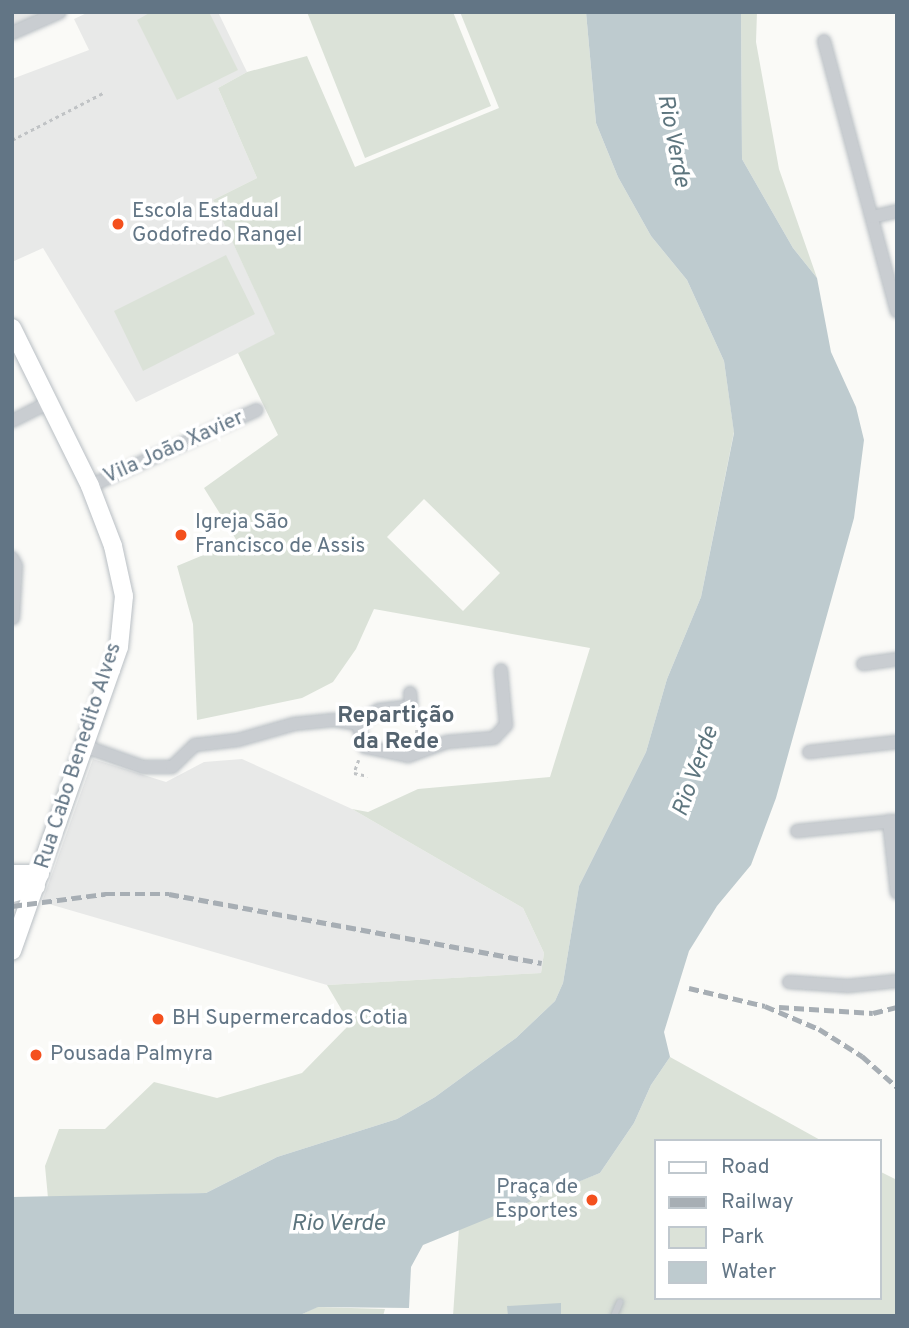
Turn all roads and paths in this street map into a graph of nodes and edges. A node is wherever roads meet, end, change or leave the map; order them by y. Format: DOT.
graph roads {
  1 [pos="60,12"];
  2 [pos="12,33"];
  3 [pos="824,41"];
  4 [pos="103,93"];
  5 [pos="12,140"];
  6 [pos="897,211"];
  7 [pos="872,217"];
  8 [pos="897,311"];
  9 [pos="12,328"];
  10 [pos="50,402"];
  11 [pos="257,410"];
  12 [pos="12,421"];
  13 [pos="90,486"];
  14 [pos="12,558"];
  15 [pos="13,618"];
  16 [pos="897,659"];
  17 [pos="863,664"];
  18 [pos="502,670"];
  19 [pos="410,700"];
  20 [pos="358,724"];
  21 [pos="897,742"];
  22 [pos="84,746"];
  23 [pos="365,747"];
  24 [pos="416,751"];
  25 [pos="809,752"];
  26 [pos="368,776"];
  27 [pos="893,821"];
  28 [pos="797,831"];
  29 [pos="12,874"];
  30 [pos="38,880"];
  31 [pos="12,893"];
  32 [pos="897,893"];
  33 [pos="12,899"];
  34 [pos="24,919"];
  35 [pos="12,951"];
  36 [pos="897,981"];
  37 [pos="789,982"];
  38 [pos="620,1303"];
  39 [pos="614,1316"];
  1 -- 2 [label="street"];
  3 -- 7 [label="street"];
  4 -- 5 [label="path"];
  6 -- 7 [label="street"];
  7 -- 8 [label="street"];
  9 -- 10 [label="main road, Rua Cabo Benedito Alves"];
  10 -- 12 [label="street"];
  10 -- 13 [label="main road, Rua Cabo Benedito Alves"];
  11 -- 13 [label="street, Vila João Xavier"];
  13 -- 22 [label="main road, Rua Cabo Benedito Alves"];
  14 -- 15 [label="street"];
  16 -- 17 [label="street"];
  18 -- 24 [label="street"];
  19 -- 20 [label="street"];
  19 -- 24 [label="path"];
  20 -- 22 [label="street"];
  20 -- 23 [label="street"];
  21 -- 25 [label="street"];
  22 -- 30 [label="main road, Rua Cabo Benedito Alves"];
  23 -- 24 [label="street"];
  23 -- 26 [label="path"];
  27 -- 28 [label="street"];
  27 -- 32 [label="street"];
  29 -- 30 [label="main road"];
  30 -- 31 [label="main road"];
  30 -- 34 [label="main road, Rua Cabo Benedito Alves"];
  33 -- 34 [label="main road"];
  34 -- 35 [label="main road, Rua Cabo Benedito Alves"];
  36 -- 37 [label="street"];
  38 -- 39 [label="lane"];
}
